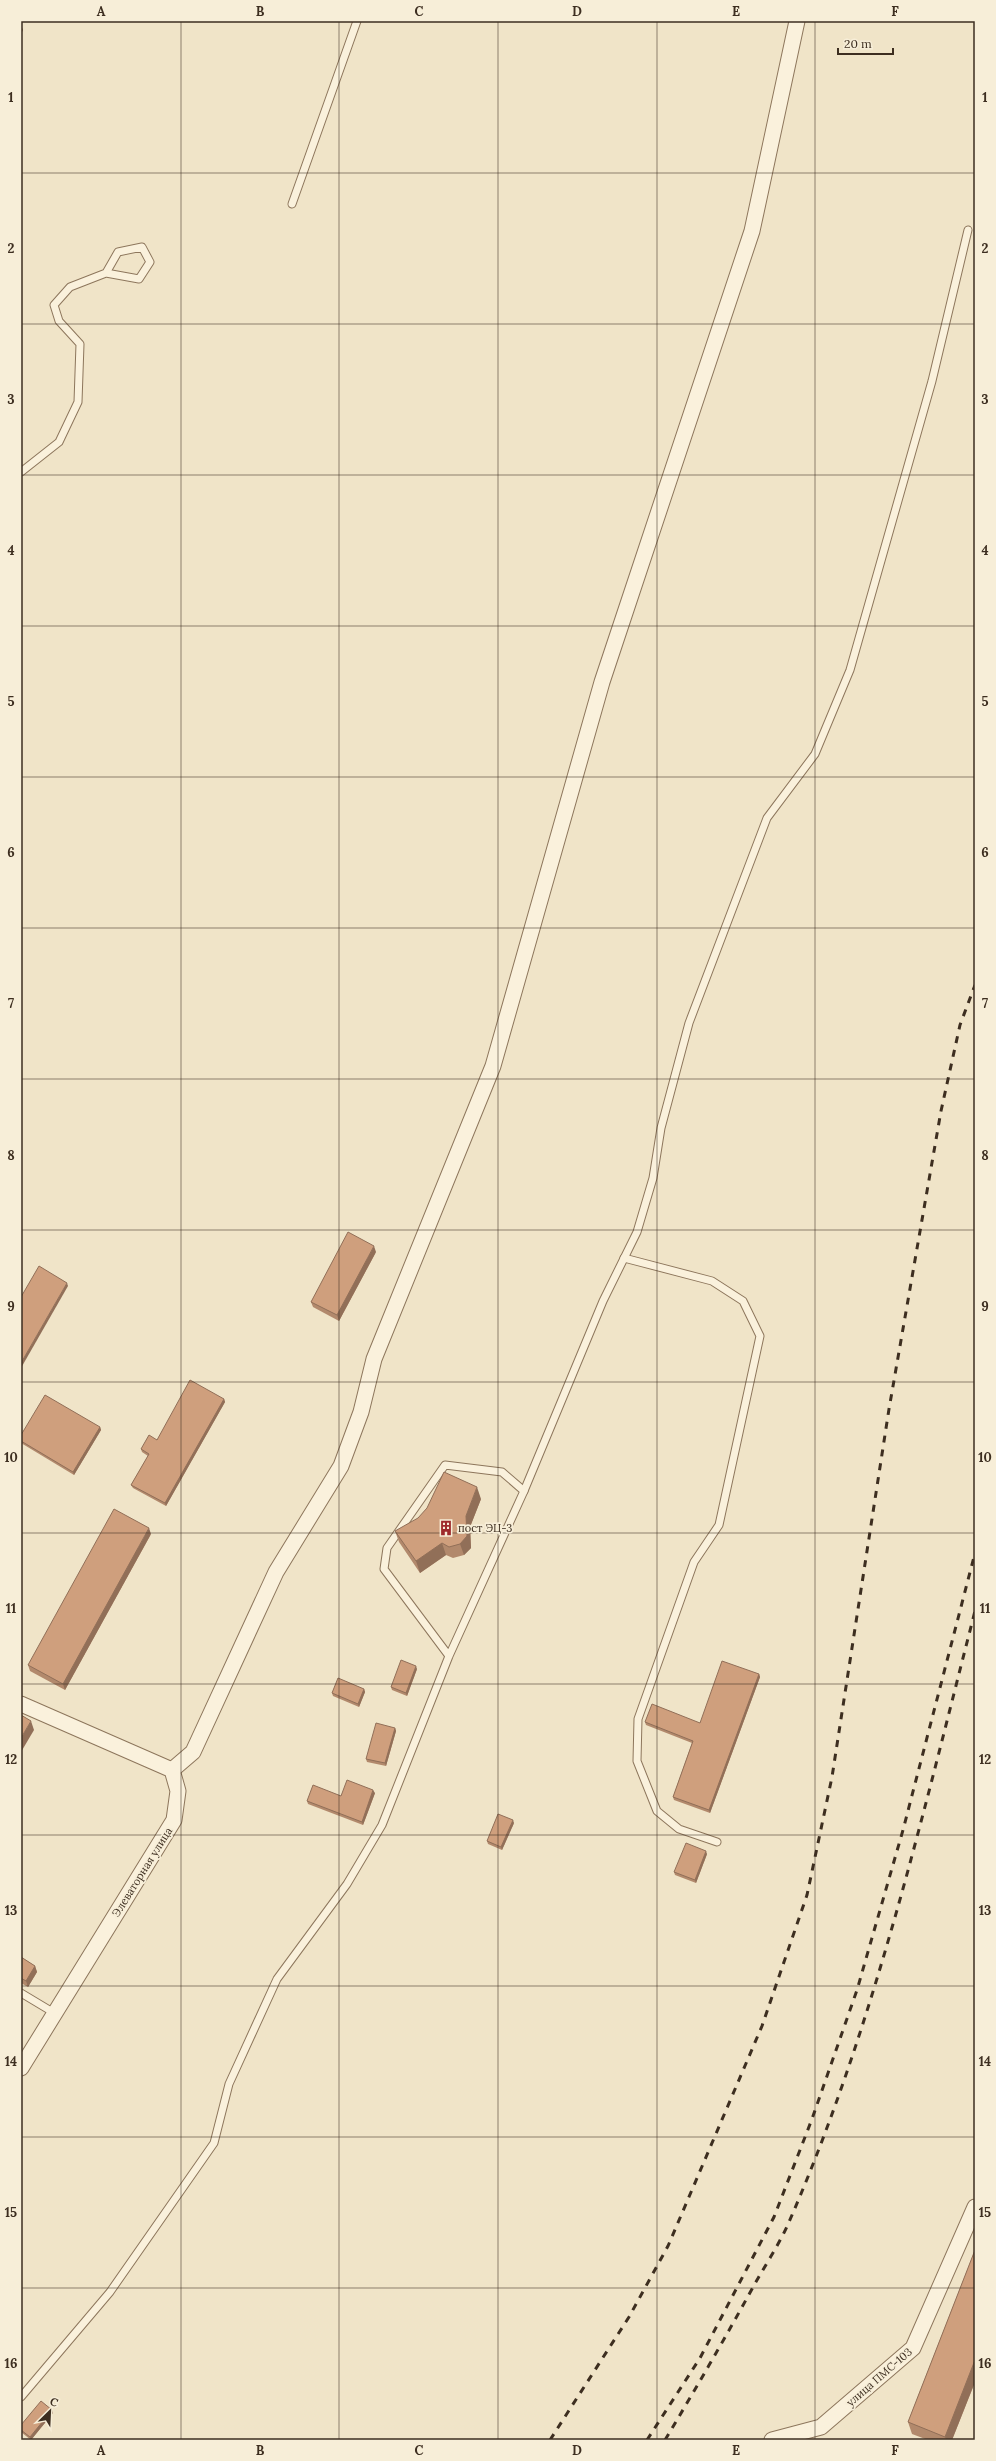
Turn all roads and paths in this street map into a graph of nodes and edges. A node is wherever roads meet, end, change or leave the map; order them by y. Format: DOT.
graph roads {
  1 [pos="357,21"];
  2 [pos="797,21"];
  3 [pos="292,204"];
  4 [pos="968,230"];
  5 [pos="106,273"];
  6 [pos="21,472"];
  7 [pos="624,1258"];
  8 [pos="524,1491"];
  9 [pos="449,1656"];
  10 [pos="21,1704"];
  11 [pos="172,1770"];
  12 [pos="717,1842"];
  13 [pos="21,1993"];
  14 [pos="56,2014"];
  15 [pos="21,2068"];
  16 [pos="975,2207"];
  17 [pos="21,2397"];
  18 [pos="772,2440"];
  1 -- 3 [label="lane"];
  2 -- 11 [label="street"];
  4 -- 7 [label="lane"];
  5 -- 5 [label="lane"];
  5 -- 6 [label="lane"];
  7 -- 8 [label="lane"];
  7 -- 12 [label="lane"];
  8 -- 9 [label="lane"];
  8 -- 9 [label="lane"];
  9 -- 17 [label="lane"];
  10 -- 11 [label="street"];
  11 -- 14 [label="street, Элеваторная улица"];
  13 -- 14 [label="lane"];
  14 -- 15 [label="street, Элеваторная улица"];
  16 -- 18 [label="street, улица ПМС-103"];
}
